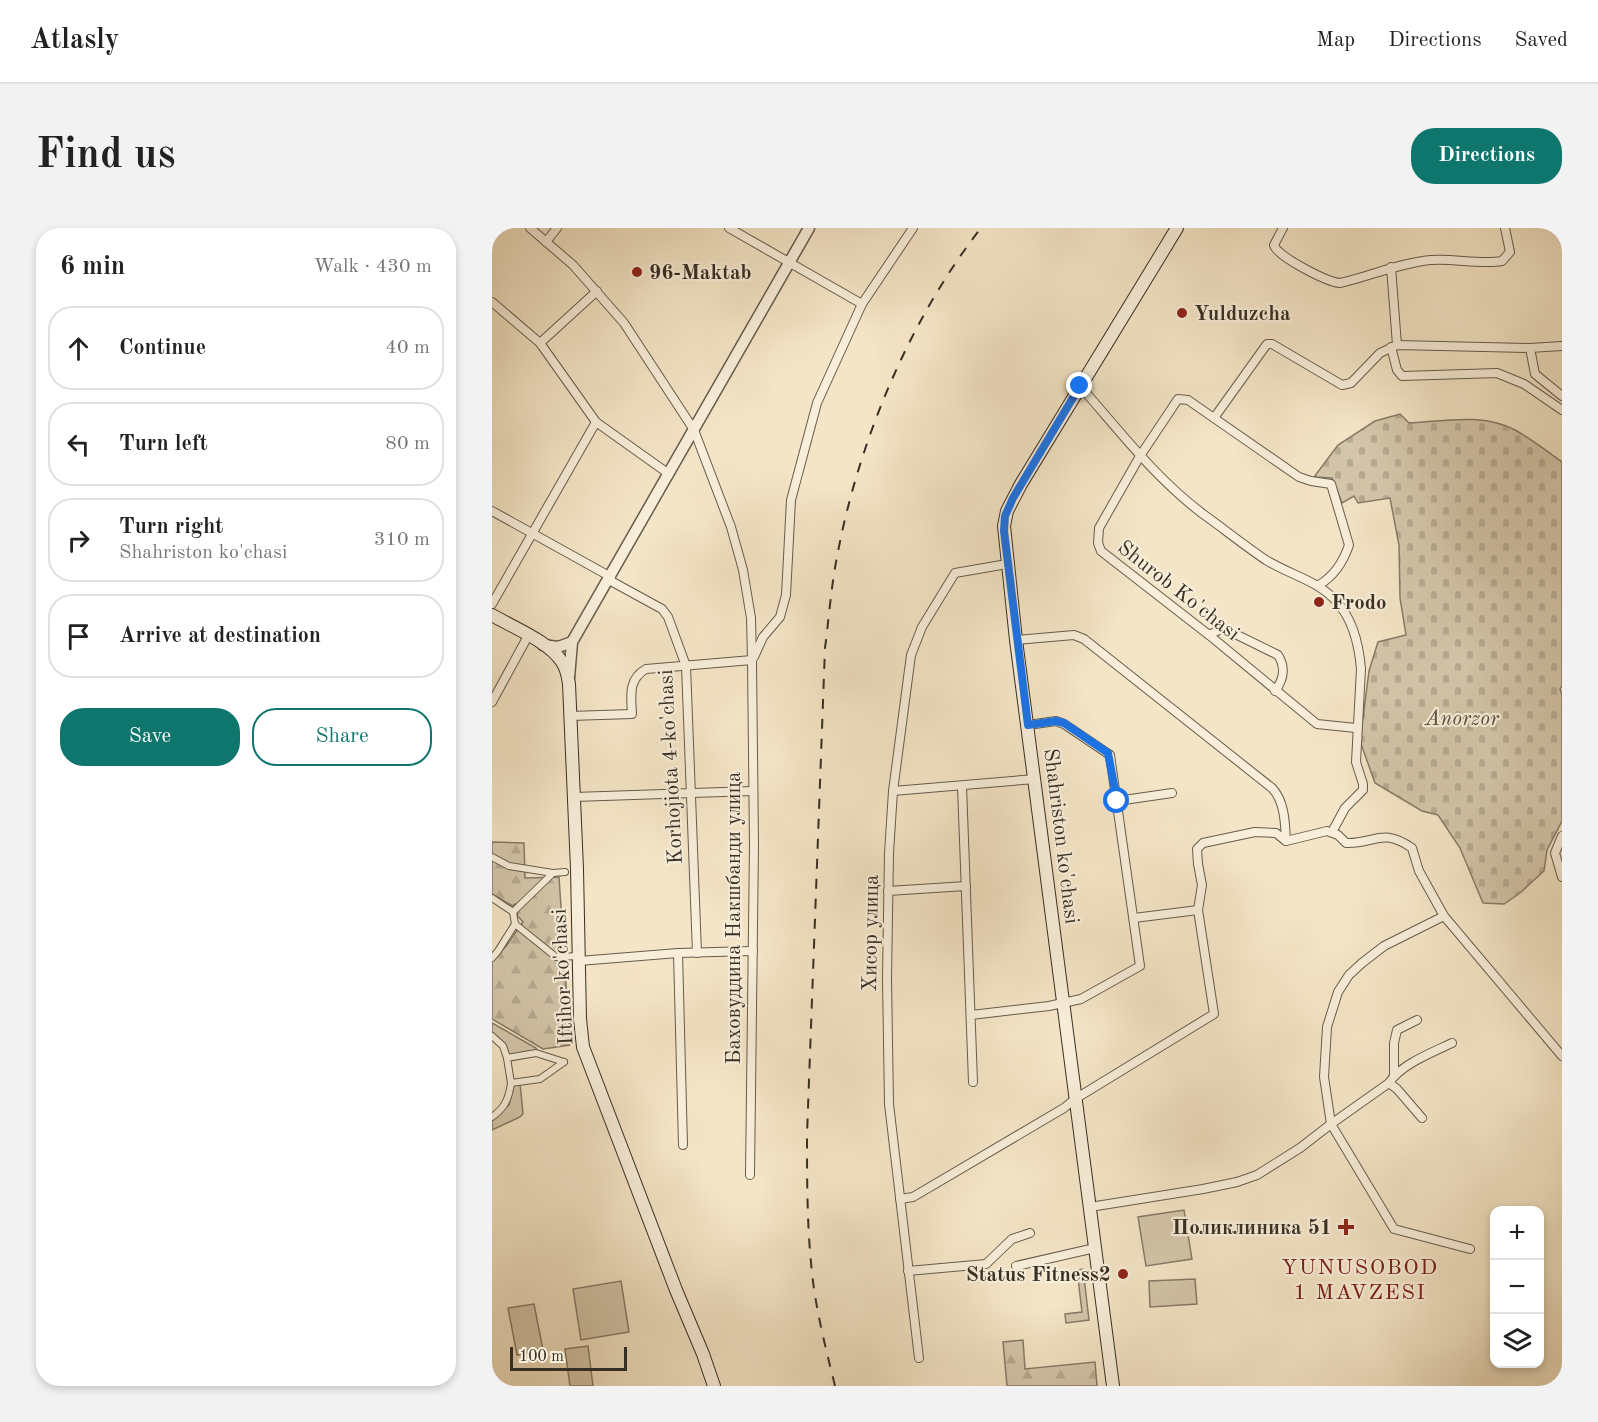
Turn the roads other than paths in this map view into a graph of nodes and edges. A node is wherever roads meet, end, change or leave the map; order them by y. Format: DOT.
graph roads {
  1 [pos="530,228"];
  2 [pos="557,228"];
  3 [pos="729,228"];
  4 [pos="809,228"];
  5 [pos="913,228"];
  6 [pos="1177,228"];
  7 [pos="1283,228"];
  8 [pos="1505,228"];
  9 [pos="546,242"];
  10 [pos="789,263"];
  11 [pos="1390,267"];
  12 [pos="597,291"];
  13 [pos="492,302"];
  14 [pos="862,304"];
  15 [pos="540,343"];
  16 [pos="1394,346"];
  17 [pos="1562,346"];
  18 [pos="1530,348"];
  19 [pos="1080,386"];
  20 [pos="1562,396"];
  21 [pos="1562,410"];
  22 [pos="1214,418"];
  23 [pos="596,422"];
  24 [pos="694,430"];
  25 [pos="1140,456"];
  26 [pos="669,474"];
  27 [pos="492,511"];
  28 [pos="532,534"];
  29 [pos="1007,564"];
  30 [pos="610,579"];
  31 [pos="1318,585"];
  32 [pos="492,604"];
  33 [pos="492,615"];
  34 [pos="1209,635"];
  35 [pos="528,636"];
  36 [pos="1016,640"];
  37 [pos="572,642"];
  38 [pos="543,645"];
  39 [pos="752,660"];
  40 [pos="686,666"];
  41 [pos="568,684"];
  42 [pos="1275,691"];
  43 [pos="492,702"];
  44 [pos="570,716"];
  45 [pos="1028,725"];
  46 [pos="1356,728"];
  47 [pos="1035,779"];
  48 [pos="962,786"];
  49 [pos="753,791"];
  50 [pos="893,791"];
  51 [pos="690,793"];
  52 [pos="1172,793"];
  53 [pos="574,797"];
  54 [pos="1117,801"];
  55 [pos="1332,832"];
  56 [pos="1562,836"];
  57 [pos="1286,841"];
  58 [pos="492,857"];
  59 [pos="565,872"];
  60 [pos="553,873"];
  61 [pos="1562,877"];
  62 [pos="966,886"];
  63 [pos="888,891"];
  64 [pos="492,898"];
  65 [pos="1198,910"];
  66 [pos="513,912"];
  67 [pos="1444,916"];
  68 [pos="1134,918"];
  69 [pos="515,924"];
  70 [pos="753,951"];
  71 [pos="678,953"];
  72 [pos="697,953"];
  73 [pos="492,958"];
  74 [pos="579,958"];
  75 [pos="1063,1003"];
  76 [pos="971,1015"];
  77 [pos="1417,1020"];
  78 [pos="492,1036"];
  79 [pos="1452,1043"];
  80 [pos="1562,1056"];
  81 [pos="507,1058"];
  82 [pos="1391,1079"];
  83 [pos="973,1082"];
  84 [pos="511,1083"];
  85 [pos="1075,1099"];
  86 [pos="492,1117"];
  87 [pos="1422,1118"];
  88 [pos="1331,1124"];
  89 [pos="683,1145"];
  90 [pos="750,1175"];
  91 [pos="900,1199"];
  92 [pos="1090,1207"];
  93 [pos="1030,1233"];
  94 [pos="1090,1249"];
  95 [pos="1470,1249"];
  96 [pos="1016,1266"];
  97 [pos="908,1271"];
  98 [pos="703,1354"];
  99 [pos="919,1358"];
  100 [pos="714,1386"];
  101 [pos="723,1386"];
  102 [pos="1113,1386"];
  1 -- 9 [label="street, Баховуддина Накшбанди улица"];
  2 -- 9 [label="street"];
  3 -- 10 [label="street"];
  4 -- 10 [label="street"];
  5 -- 14 [label="street"];
  6 -- 19 [label="main road, Shahriston ko'chasi"];
  7 -- 11 [label="street"];
  8 -- 11 [label="street"];
  9 -- 12 [label="street, Баховуддина Накшбанди улица"];
  10 -- 14 [label="street"];
  10 -- 24 [label="street"];
  11 -- 16 [label="street"];
  12 -- 15 [label="street"];
  12 -- 24 [label="street, Баховуддина Накшбанди улица"];
  13 -- 15 [label="street"];
  14 -- 39 [label="street"];
  15 -- 23 [label="street"];
  16 -- 18 [label="street"];
  16 -- 21 [label="street"];
  16 -- 22 [label="street"];
  17 -- 18 [label="street"];
  18 -- 20 [label="street"];
  19 -- 25 [label="street"];
  19 -- 29 [label="main road, Shahriston ko'chasi"];
  22 -- 25 [label="street, Shurob Ko'chasi"];
  22 -- 31 [label="street, Shurob Ko'chasi"];
  23 -- 26 [label="street"];
  23 -- 28 [label="street"];
  24 -- 26 [label="street"];
  24 -- 39 [label="street, Баховуддина Накшбанди улица"];
  25 -- 31 [label="street"];
  25 -- 34 [label="street, Shurob Ko'chasi"];
  26 -- 30 [label="street"];
  27 -- 28 [label="street, Korhojiota 4-ko'chasi"];
  28 -- 30 [label="street, Korhojiota 4-ko'chasi"];
  28 -- 32 [label="street"];
  29 -- 36 [label="main road, Shahriston ko'chasi"];
  29 -- 50 [label="street, Хисор улица"];
  30 -- 37 [label="street"];
  30 -- 40 [label="street, Korhojiota 4-ko'chasi"];
  31 -- 46 [label="street"];
  33 -- 35 [label="main road, Iftihor ko'chasi"];
  34 -- 42 [label="street, Shurob Ko'chasi"];
  34 -- 42 [label="street"];
  35 -- 38 [label="main road, Iftihor ko'chasi"];
  35 -- 43 [label="street"];
  36 -- 45 [label="main road, Shahriston ko'chasi"];
  36 -- 57 [label="street"];
  37 -- 38 [label="street"];
  37 -- 41 [label="street"];
  38 -- 41 [label="main road, Iftihor ko'chasi"];
  39 -- 40 [label="street"];
  39 -- 49 [label="street, Баховуддина Накшбанди улица"];
  40 -- 44 [label="street"];
  40 -- 51 [label="street, Korhojiota 4-ko'chasi"];
  41 -- 44 [label="main road, Iftihor ko'chasi"];
  42 -- 46 [label="street, Shurob Ko'chasi"];
  44 -- 53 [label="main road, Iftihor ko'chasi"];
  45 -- 47 [label="main road, Shahriston ko'chasi"];
  45 -- 54 [label="street"];
  46 -- 55 [label="street"];
  47 -- 48 [label="street"];
  47 -- 75 [label="main road, Shahriston ko'chasi"];
  48 -- 50 [label="street"];
  48 -- 62 [label="street"];
  49 -- 51 [label="street"];
  49 -- 70 [label="street, Баховуддина Накшбанди улица"];
  50 -- 63 [label="street, Хисор улица"];
  51 -- 53 [label="street"];
  51 -- 72 [label="street, Korhojiota 4-ko'chasi"];
  52 -- 54 [label="street"];
  53 -- 74 [label="main road, Iftihor ko'chasi"];
  54 -- 68 [label="street"];
  55 -- 57 [label="street"];
  55 -- 67 [label="street"];
  56 -- 61 [label="street"];
  57 -- 65 [label="street"];
  58 -- 60 [label="street"];
  59 -- 60 [label="street"];
  60 -- 66 [label="street"];
  62 -- 63 [label="street"];
  62 -- 76 [label="street"];
  63 -- 91 [label="street, Хисор улица"];
  64 -- 66 [label="street"];
  65 -- 68 [label="street"];
  65 -- 85 [label="street"];
  66 -- 69 [label="street"];
  67 -- 80 [label="street"];
  67 -- 88 [label="street"];
  68 -- 75 [label="street"];
  69 -- 73 [label="street"];
  69 -- 74 [label="street"];
  70 -- 72 [label="street"];
  70 -- 90 [label="street, Баховуддина Накшбанди улица"];
  71 -- 72 [label="street"];
  71 -- 74 [label="street"];
  71 -- 89 [label="street"];
  74 -- 98 [label="main road, Iftihor ko'chasi"];
  75 -- 76 [label="street"];
  75 -- 85 [label="main road, Shahriston ko'chasi"];
  76 -- 83 [label="street"];
  77 -- 82 [label="street"];
  78 -- 81 [label="street"];
  79 -- 82 [label="street"];
  81 -- 84 [label="street"];
  81 -- 84 [label="street"];
  82 -- 87 [label="street"];
  82 -- 88 [label="street"];
  84 -- 86 [label="street"];
  85 -- 91 [label="street"];
  85 -- 92 [label="main road, Shahriston ko'chasi"];
  88 -- 92 [label="street"];
  88 -- 95 [label="street"];
  91 -- 97 [label="street, Хисор улица"];
  92 -- 94 [label="main road, Shahriston ko'chasi"];
  93 -- 97 [label="street"];
  94 -- 96 [label="street"];
  94 -- 102 [label="main road, Shahriston ko'chasi"];
  97 -- 99 [label="street, Хисор улица"];
  98 -- 100 [label="main road, Iftihor ko'chasi"];
  98 -- 101 [label="main road, Iftihor ko'chasi"];
}
